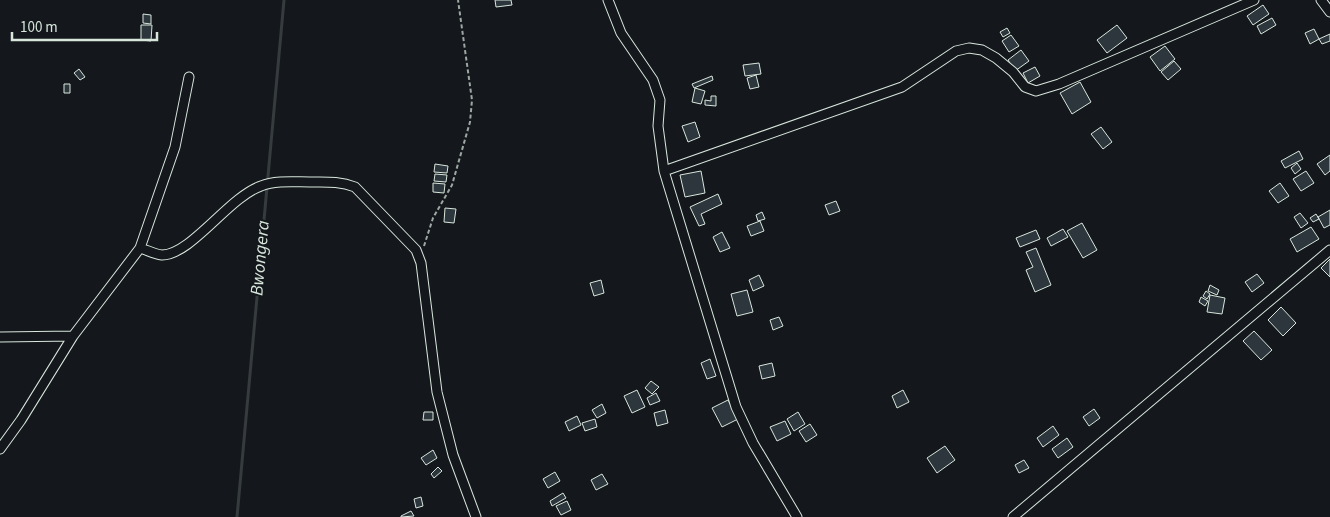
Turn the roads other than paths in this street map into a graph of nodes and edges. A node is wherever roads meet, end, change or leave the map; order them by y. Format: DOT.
graph roads {
  1 [pos="608,0"];
  2 [pos="1254,0"];
  3 [pos="1321,0"];
  4 [pos="1330,12"];
  5 [pos="189,77"];
  6 [pos="664,171"];
  7 [pos="140,248"];
  8 [pos="1330,250"];
  9 [pos="73,336"];
  10 [pos="0,338"];
  11 [pos="0,449"];
  12 [pos="1017,516"];
  13 [pos="476,517"];
  14 [pos="797,517"];
  1 -- 6 [label="street"];
  2 -- 6 [label="street"];
  3 -- 4 [label="street"];
  5 -- 7 [label="street"];
  6 -- 14 [label="street"];
  7 -- 9 [label="street"];
  7 -- 13 [label="street"];
  8 -- 12 [label="street"];
  9 -- 10 [label="street"];
  9 -- 11 [label="street"];
}
